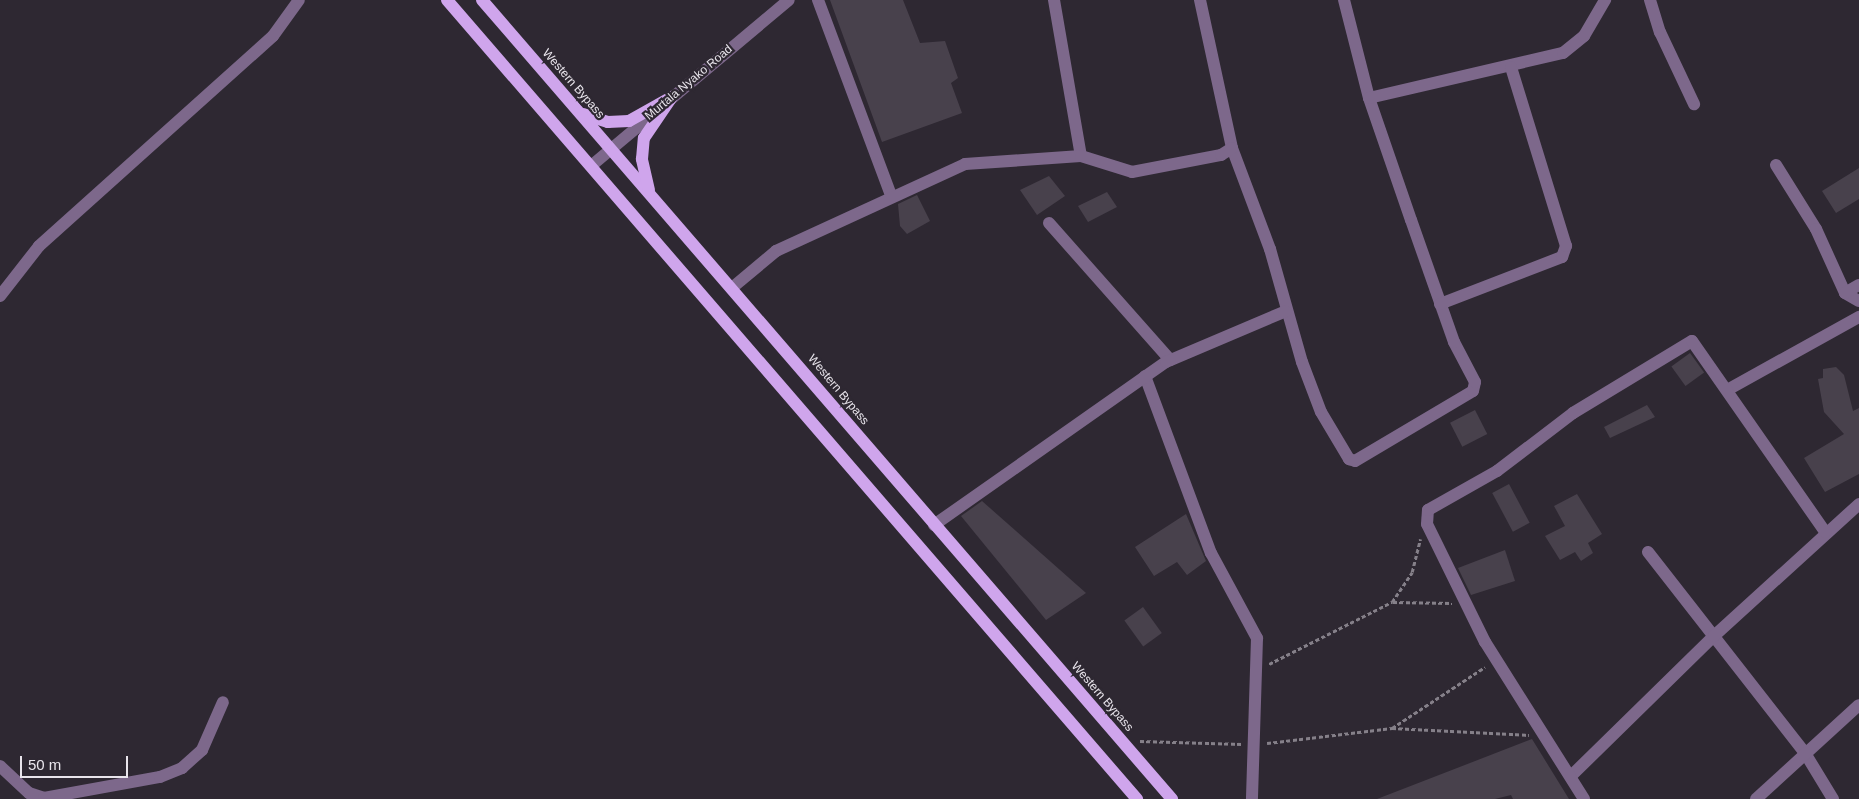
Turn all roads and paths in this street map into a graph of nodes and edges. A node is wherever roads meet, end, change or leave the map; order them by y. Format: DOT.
graph roads {
  1 [pos="299,0"];
  2 [pos="448,0"];
  3 [pos="482,0"];
  4 [pos="789,0"];
  5 [pos="818,0"];
  6 [pos="1054,0"];
  7 [pos="1200,0"];
  8 [pos="1344,0"];
  9 [pos="1606,0"];
  10 [pos="1650,0"];
  11 [pos="1511,67"];
  12 [pos="672,97"];
  13 [pos="1369,98"];
  14 [pos="1694,104"];
  15 [pos="581,114"];
  16 [pos="611,148"];
  17 [pos="1232,148"];
  18 [pos="1081,156"];
  19 [pos="1776,165"];
  20 [pos="591,166"];
  21 [pos="649,192"];
  22 [pos="891,195"];
  23 [pos="1049,223"];
  24 [pos="1859,285"];
  25 [pos="733,287"];
  26 [pos="1845,293"];
  27 [pos="0,296"];
  28 [pos="1859,301"];
  29 [pos="1440,304"];
  30 [pos="1286,311"];
  31 [pos="1859,317"];
  32 [pos="1170,360"];
  33 [pos="1145,376"];
  34 [pos="1729,389"];
  35 [pos="1859,504"];
  36 [pos="1426,516"];
  37 [pos="934,525"];
  38 [pos="1825,532"];
  39 [pos="1648,552"];
  40 [pos="1392,602"];
  41 [pos="1466,603"];
  42 [pos="1714,636"];
  43 [pos="1497,660"];
  44 [pos="1257,670"];
  45 [pos="223,702"];
  46 [pos="1859,705"];
  47 [pos="1392,728"];
  48 [pos="1545,736"];
  49 [pos="1121,740"];
  50 [pos="1254,745"];
  51 [pos="1805,753"];
  52 [pos="0,766"];
  53 [pos="1571,776"];
  54 [pos="1137,799"];
  55 [pos="1172,799"];
  56 [pos="1252,799"];
  57 [pos="1584,799"];
  58 [pos="1756,799"];
  59 [pos="1833,799"];
  1 -- 27 [label="street"];
  2 -- 20 [label="main road"];
  3 -- 15 [label="main road, Western Bypass"];
  4 -- 12 [label="street, Murtala Nyako Road"];
  5 -- 22 [label="street"];
  6 -- 18 [label="street"];
  7 -- 17 [label="street"];
  8 -- 13 [label="street"];
  9 -- 11 [label="street"];
  10 -- 14 [label="street"];
  11 -- 13 [label="street"];
  11 -- 29 [label="street"];
  12 -- 15 [label="main road"];
  12 -- 16 [label="street, Murtala Nyako Road"];
  12 -- 21 [label="main road"];
  13 -- 29 [label="street"];
  15 -- 16 [label="main road, Western Bypass"];
  16 -- 20 [label="street, Murtala Nyako Road"];
  16 -- 21 [label="main road, Western Bypass"];
  17 -- 18 [label="street"];
  17 -- 30 [label="street"];
  18 -- 22 [label="street"];
  19 -- 26 [label="street"];
  20 -- 54 [label="main road"];
  21 -- 25 [label="main road, Western Bypass"];
  22 -- 25 [label="street"];
  23 -- 32 [label="street"];
  24 -- 26 [label="street"];
  25 -- 37 [label="main road, Western Bypass"];
  26 -- 28 [label="street"];
  29 -- 30 [label="street"];
  30 -- 32 [label="street"];
  31 -- 34 [label="street"];
  32 -- 33 [label="street"];
  33 -- 37 [label="street"];
  33 -- 44 [label="street"];
  34 -- 36 [label="street"];
  34 -- 38 [label="street"];
  35 -- 38 [label="street"];
  36 -- 40 [label="path"];
  36 -- 41 [label="street"];
  37 -- 49 [label="main road, Western Bypass"];
  38 -- 42 [label="street"];
  39 -- 42 [label="street"];
  40 -- 41 [label="path"];
  40 -- 44 [label="path"];
  41 -- 43 [label="street"];
  42 -- 51 [label="street"];
  42 -- 53 [label="street"];
  43 -- 47 [label="path"];
  43 -- 48 [label="street"];
  44 -- 50 [label="street"];
  45 -- 52 [label="street"];
  46 -- 51 [label="street"];
  47 -- 48 [label="path"];
  47 -- 50 [label="path"];
  48 -- 53 [label="street"];
  49 -- 50 [label="path"];
  49 -- 55 [label="main road, Western Bypass"];
  50 -- 56 [label="street"];
  51 -- 58 [label="street"];
  51 -- 59 [label="street"];
  53 -- 57 [label="street"];
}
